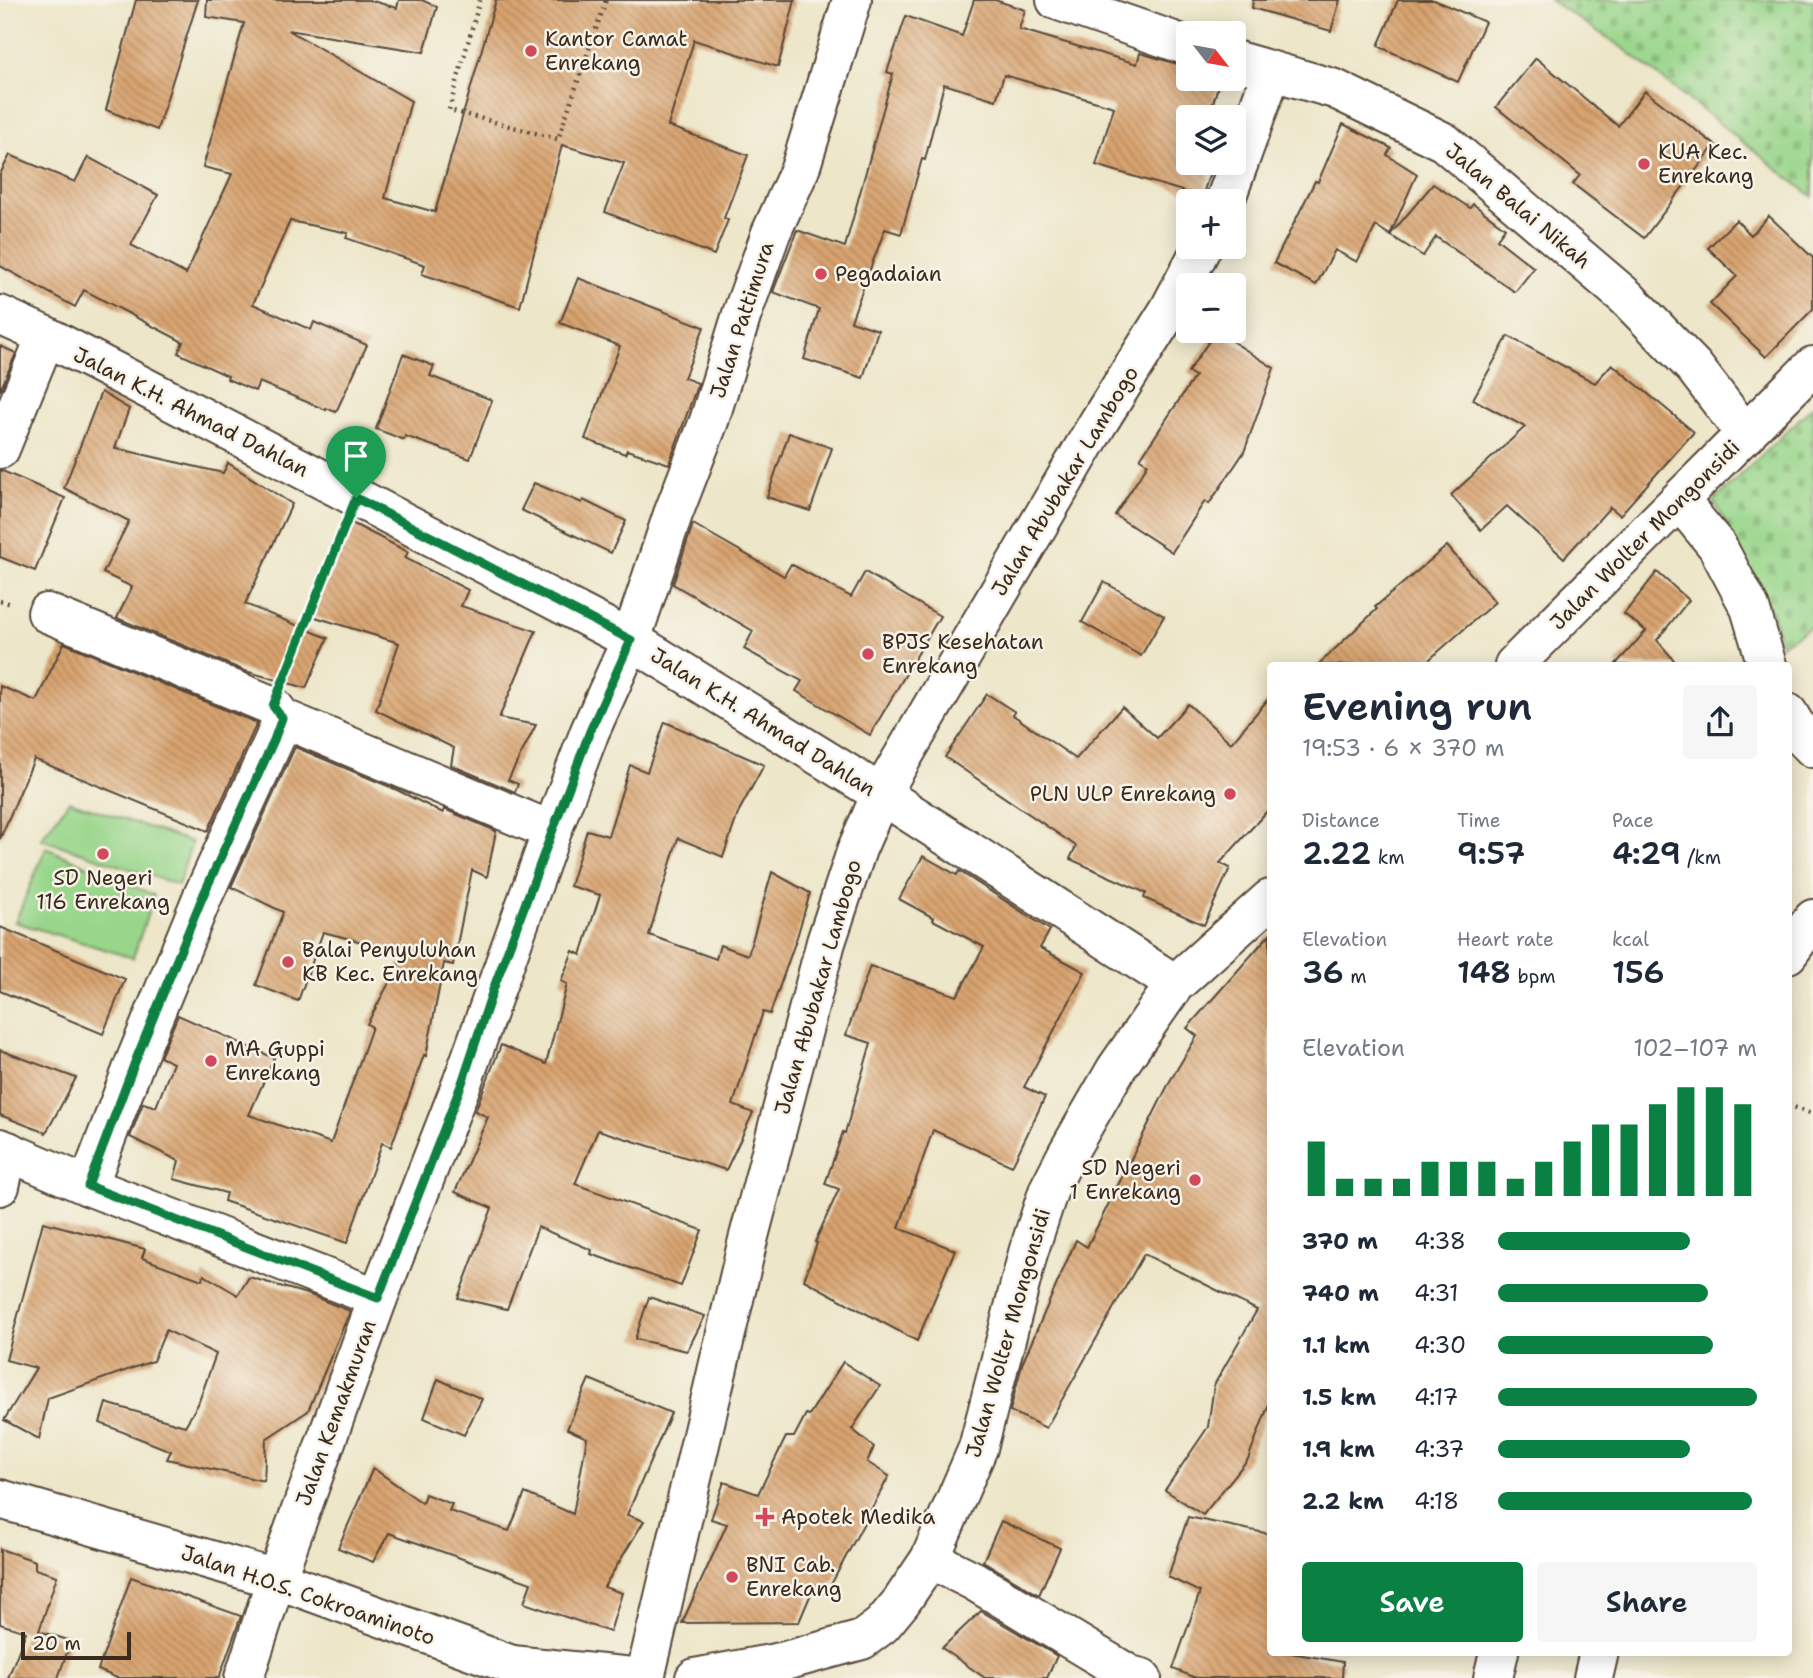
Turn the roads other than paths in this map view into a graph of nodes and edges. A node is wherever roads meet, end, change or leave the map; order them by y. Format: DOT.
graph roads {
  1 [pos="852,0"];
  2 [pos="1056,0"];
  3 [pos="1176,42"];
  4 [pos="1246,63"];
  5 [pos="1272,71"];
  6 [pos="1229,189"];
  7 [pos="1196,259"];
  8 [pos="0,315"];
  9 [pos="46,336"];
  10 [pos="1813,366"];
  11 [pos="1746,435"];
  12 [pos="0,449"];
  13 [pos="1680,501"];
  14 [pos="47,613"];
  15 [pos="631,640"];
  16 [pos="1761,661"];
  17 [pos="1517,662"];
  18 [pos="277,712"];
  19 [pos="1792,720"];
  20 [pos="1813,748"];
  21 [pos="881,794"];
  22 [pos="552,831"];
  23 [pos="1267,902"];
  24 [pos="1813,919"];
  25 [pos="1792,948"];
  26 [pos="1175,984"];
  27 [pos="3,1162"];
  28 [pos="88,1186"];
  29 [pos="378,1298"];
  30 [pos="0,1499"];
  31 [pos="930,1559"];
  32 [pos="276,1579"];
  33 [pos="1498,1656"];
  34 [pos="1597,1656"];
  35 [pos="522,1672"];
  36 [pos="244,1678"];
  37 [pos="644,1678"];
  38 [pos="695,1678"];
  39 [pos="1142,1678"];
  40 [pos="1493,1678"];
  41 [pos="1592,1678"];
  1 -- 15 [label="main road, Jalan Pattimura"];
  2 -- 3 [label="main road"];
  4 -- 5 [label="main road, Jalan Balai Nikah"];
  5 -- 6 [label="main road"];
  5 -- 11 [label="main road, Jalan Balai Nikah"];
  7 -- 21 [label="main road, Jalan Abubakar Lambogo"];
  8 -- 9 [label="main road, Jalan K.H. Ahmad Dahlan"];
  9 -- 12 [label="main road"];
  9 -- 15 [label="main road, Jalan K.H. Ahmad Dahlan"];
  10 -- 11 [label="main road, Jalan Wolter Mongonsidi"];
  11 -- 13 [label="main road, Jalan Wolter Mongonsidi"];
  13 -- 16 [label="main road"];
  13 -- 17 [label="main road, Jalan Wolter Mongonsidi"];
  14 -- 18 [label="main road"];
  15 -- 21 [label="main road, Jalan K.H. Ahmad Dahlan"];
  15 -- 22 [label="main road, Jalan Kemakmuran"];
  18 -- 22 [label="main road"];
  18 -- 28 [label="main road"];
  19 -- 20 [label="main road"];
  21 -- 26 [label="main road, Jalan K.H. Ahmad Dahlan"];
  21 -- 37 [label="main road, Jalan Abubakar Lambogo"];
  22 -- 29 [label="main road, Jalan Kemakmuran"];
  23 -- 26 [label="main road, Jalan Wolter Mongonsidi"];
  24 -- 25 [label="main road"];
  26 -- 31 [label="main road, Jalan Wolter Mongonsidi"];
  27 -- 28 [label="main road"];
  28 -- 29 [label="main road"];
  29 -- 32 [label="main road, Jalan Kemakmuran"];
  30 -- 32 [label="main road, Jalan H.O.S. Cokroaminoto"];
  31 -- 38 [label="main road, Jalan Wolter Mongonsidi"];
  31 -- 39 [label="main road"];
  32 -- 35 [label="main road, Jalan H.O.S. Cokroaminoto"];
  32 -- 36 [label="main road, Jalan Kemakmuran"];
  33 -- 40 [label="main road"];
  34 -- 41 [label="main road"];
  35 -- 37 [label="main road, Jalan H.O.S. Cokroaminoto"];
}
